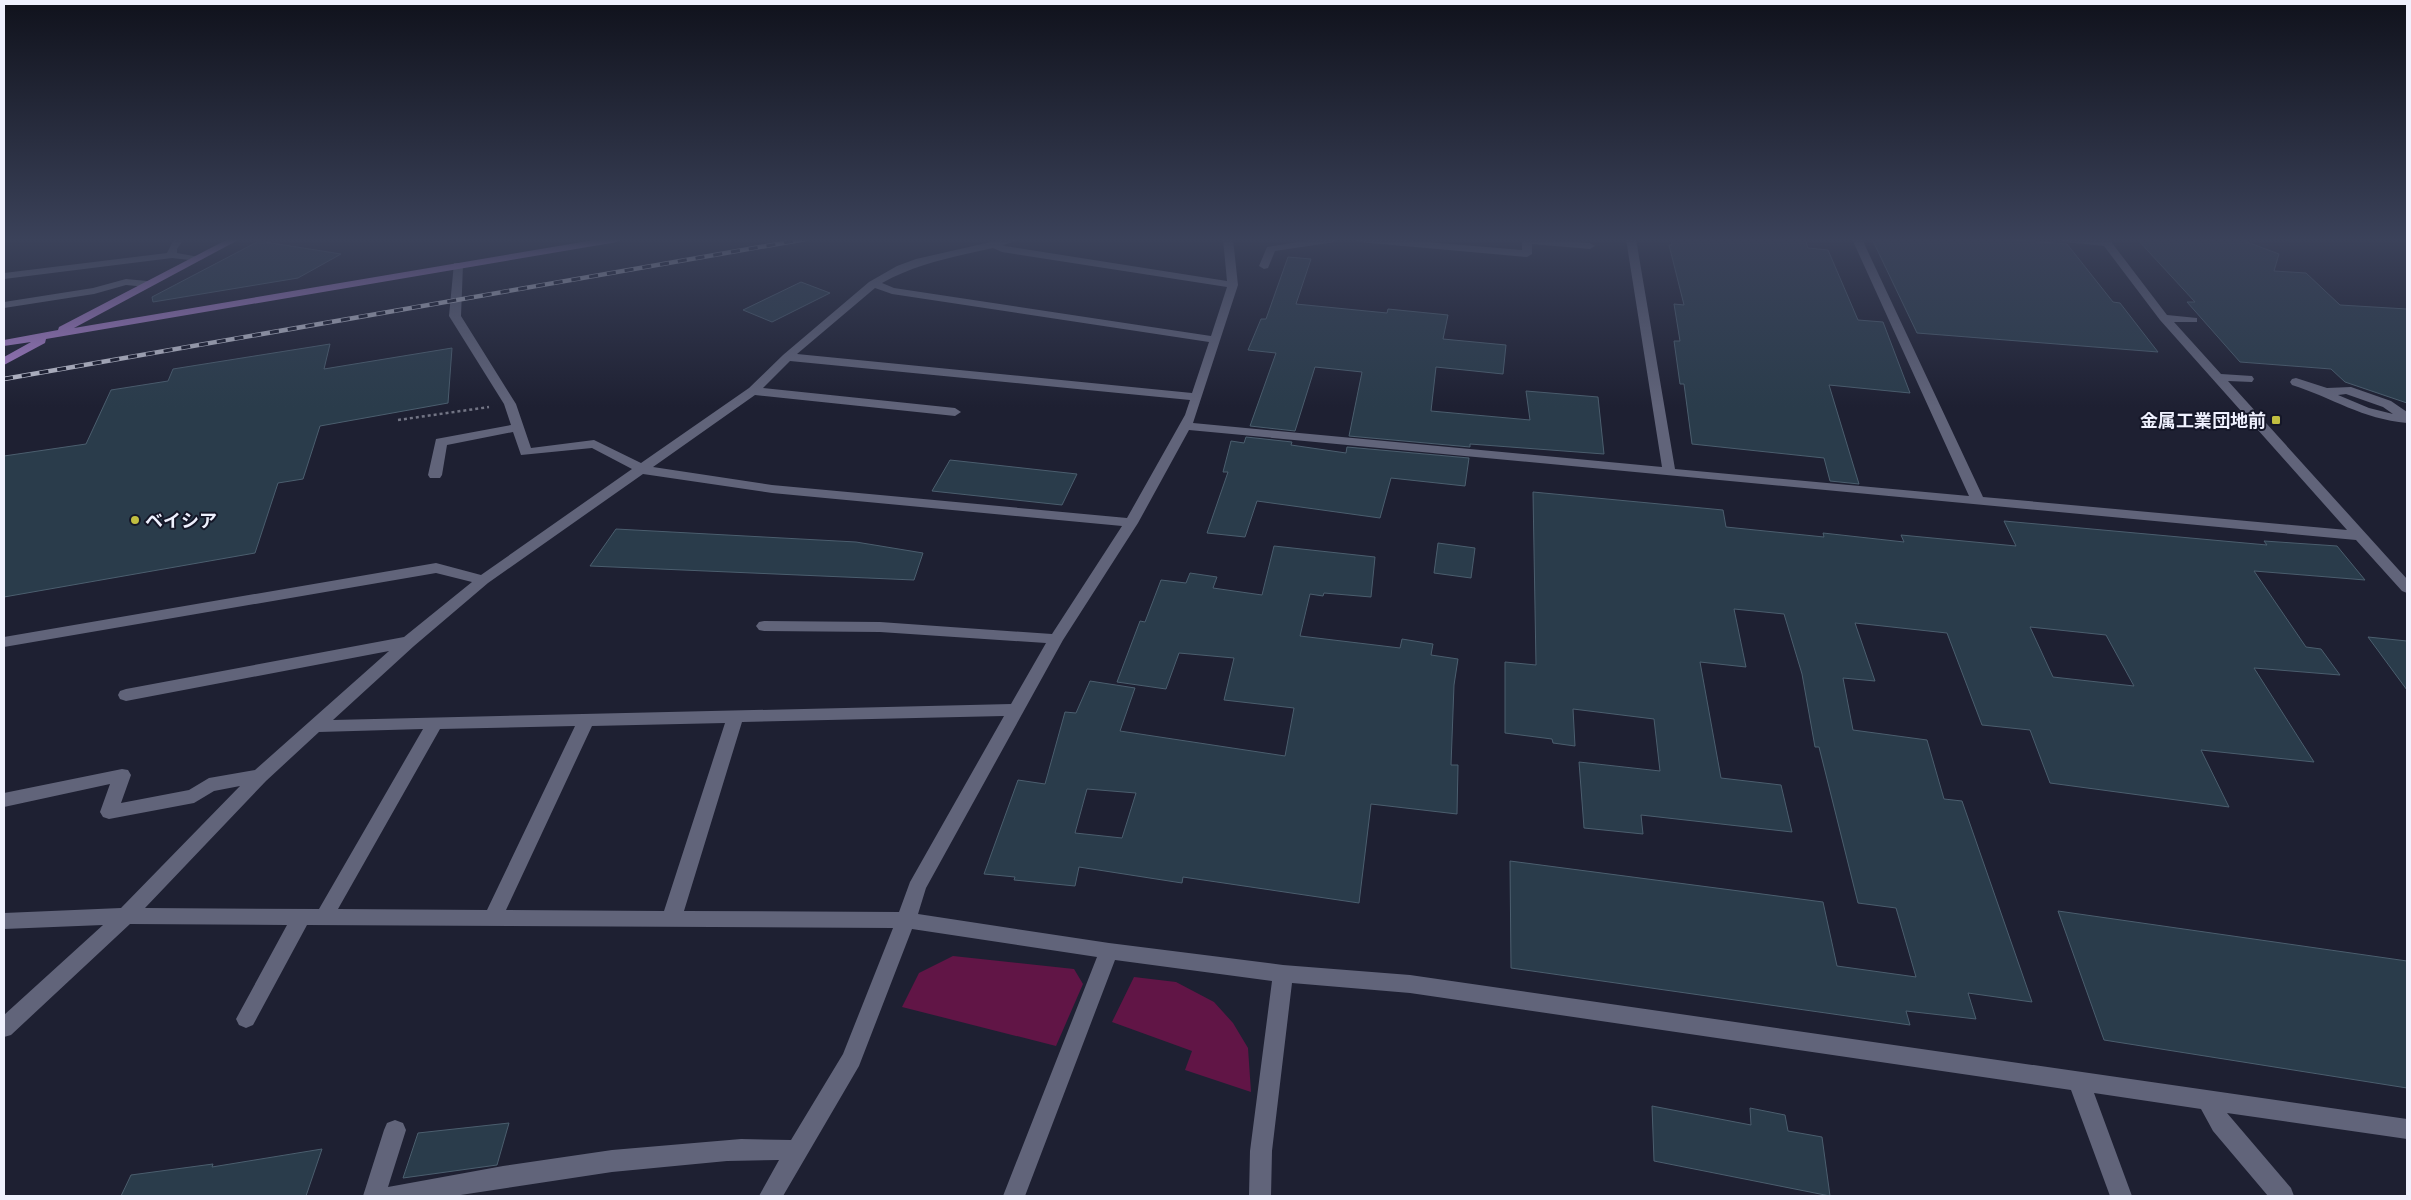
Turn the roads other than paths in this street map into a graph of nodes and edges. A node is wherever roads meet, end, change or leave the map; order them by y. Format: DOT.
graph roads {
  1 [pos="68,295"];
  2 [pos="127,295"];
  3 [pos="282,295"];
  4 [pos="456,295"];
  5 [pos="860,295"];
  6 [pos="918,295"];
  7 [pos="1230,295"];
  8 [pos="1640,295"];
  9 [pos="1883,295"];
  10 [pos="2147,295"];
  11 [pos="4,305"];
  12 [pos="2164,318"];
  13 [pos="2193,320"];
  14 [pos="54,334"];
  15 [pos="1216,340"];
  16 [pos="4,343"];
  17 [pos="787,357"];
  18 [pos="4,362"];
  19 [pos="2217,377"];
  20 [pos="2248,379"];
  21 [pos="2296,382"];
  22 [pos="753,392"];
  23 [pos="1196,397"];
  24 [pos="955,412"];
  25 [pos="2407,418"];
  26 [pos="1184,426"];
  27 [pos="519,427"];
  28 [pos="643,470"];
  29 [pos="1668,472"];
  30 [pos="435,476"];
  31 [pos="1978,501"];
  32 [pos="1131,523"];
  33 [pos="2361,536"];
  34 [pos="483,580"];
  35 [pos="2407,588"];
  36 [pos="764,626"];
  37 [pos="1056,639"];
  38 [pos="4,642"];
  39 [pos="413,644"];
  40 [pos="126,695"];
  41 [pos="1015,710"];
  42 [pos="735,718"];
  43 [pos="586,721"];
  44 [pos="435,724"];
  45 [pos="316,726"];
  46 [pos="260,776"];
  47 [pos="4,800"];
  48 [pos="126,916"];
  49 [pos="301,917"];
  50 [pos="324,917"];
  51 [pos="672,917"];
  52 [pos="493,918"];
  53 [pos="906,920"];
  54 [pos="4,921"];
  55 [pos="1109,951"];
  56 [pos="1283,974"];
  57 [pos="246,1019"];
  58 [pos="4,1028"];
  59 [pos="2078,1080"];
  60 [pos="2208,1099"];
  61 [pos="2407,1129"];
  62 [pos="395,1130"];
  63 [pos="796,1151"];
  64 [pos="374,1196"];
  65 [pos="394,1196"];
  66 [pos="770,1196"];
  67 [pos="1014,1196"];
  68 [pos="1260,1196"];
  69 [pos="2121,1196"];
  70 [pos="2283,1196"];
  1 -- 11 [label="street"];
  2 -- 14 [label="main road"];
  3 -- 14 [label="main road"];
  4 -- 27 [label="street"];
  5 -- 17 [label="street"];
  6 -- 15 [label="street"];
  7 -- 15 [label="street"];
  8 -- 29 [label="street"];
  9 -- 31 [label="street"];
  10 -- 12 [label="street"];
  12 -- 13 [label="street"];
  12 -- 19 [label="street"];
  14 -- 16 [label="main road"];
  14 -- 18 [label="main road"];
  15 -- 23 [label="street"];
  17 -- 22 [label="street"];
  17 -- 23 [label="street"];
  19 -- 20 [label="street"];
  19 -- 33 [label="street"];
  21 -- 25 [label="street"];
  22 -- 24 [label="street"];
  22 -- 28 [label="street"];
  23 -- 26 [label="street"];
  26 -- 29 [label="street"];
  26 -- 32 [label="street"];
  27 -- 28 [label="street"];
  27 -- 30 [label="street"];
  28 -- 32 [label="street"];
  28 -- 34 [label="street"];
  29 -- 31 [label="street"];
  31 -- 33 [label="street"];
  32 -- 37 [label="street"];
  33 -- 35 [label="street"];
  34 -- 38 [label="street"];
  34 -- 39 [label="street"];
  36 -- 37 [label="street"];
  37 -- 41 [label="street"];
  39 -- 40 [label="street"];
  39 -- 45 [label="street"];
  41 -- 42 [label="street"];
  41 -- 53 [label="street"];
  42 -- 43 [label="street"];
  42 -- 51 [label="street"];
  43 -- 44 [label="street"];
  43 -- 52 [label="street"];
  44 -- 45 [label="street"];
  44 -- 50 [label="street"];
  45 -- 46 [label="street"];
  46 -- 47 [label="street"];
  46 -- 48 [label="street"];
  48 -- 49 [label="street"];
  48 -- 54 [label="street"];
  48 -- 58 [label="street"];
  49 -- 50 [label="street"];
  49 -- 57 [label="street"];
  50 -- 52 [label="street"];
  51 -- 52 [label="street"];
  51 -- 53 [label="street"];
  53 -- 55 [label="street"];
  53 -- 63 [label="street"];
  55 -- 56 [label="street"];
  55 -- 67 [label="street"];
  56 -- 59 [label="street"];
  56 -- 68 [label="street"];
  59 -- 60 [label="street"];
  59 -- 69 [label="street"];
  60 -- 61 [label="street"];
  60 -- 70 [label="street"];
  62 -- 64 [label="street"];
  63 -- 65 [label="street"];
  63 -- 66 [label="street"];
}
